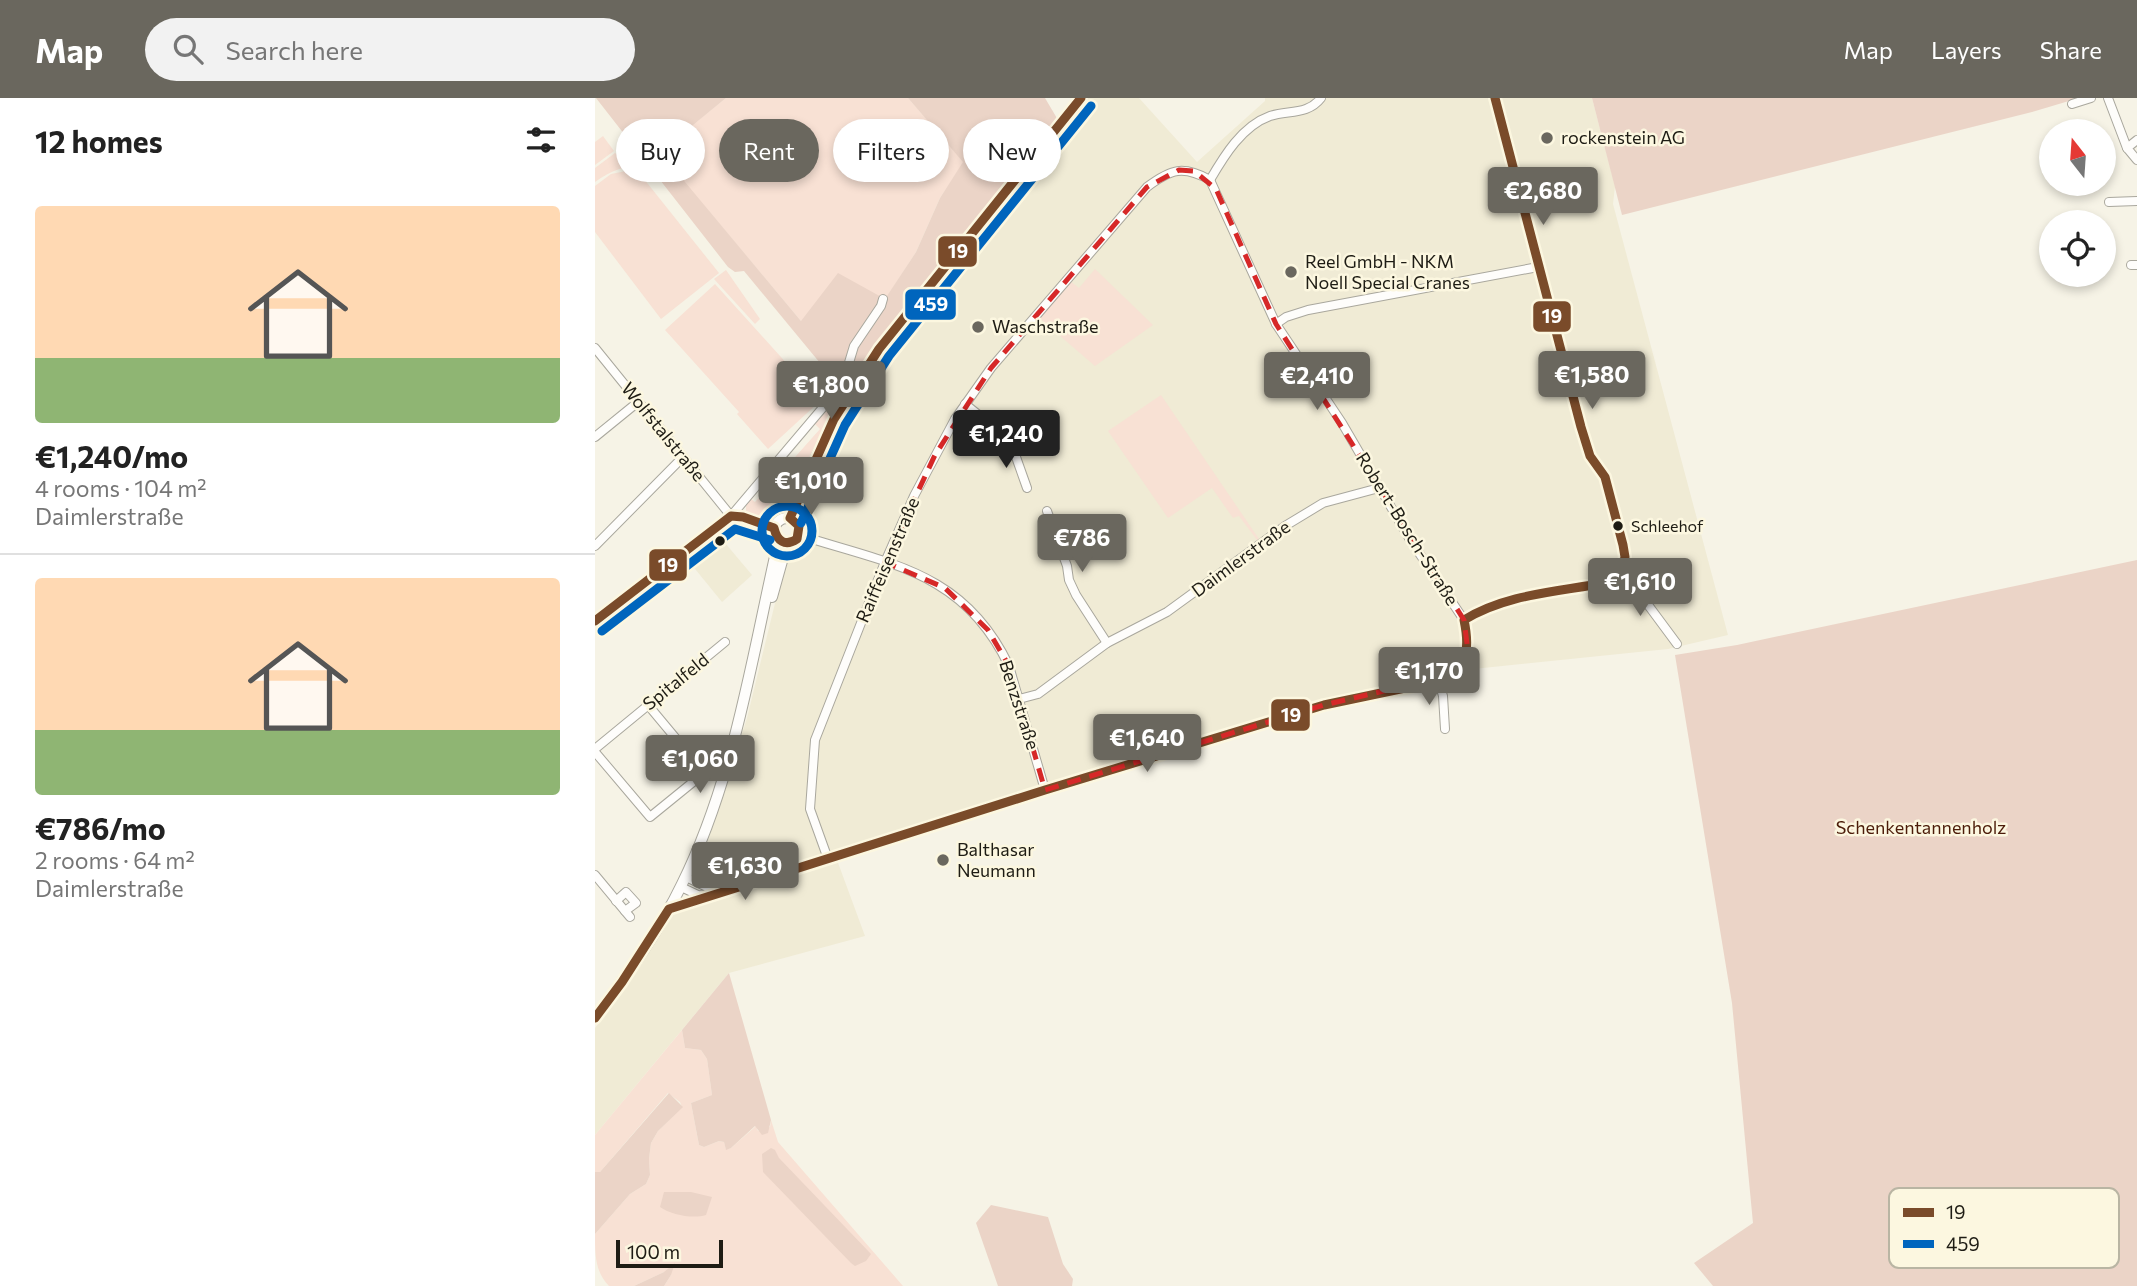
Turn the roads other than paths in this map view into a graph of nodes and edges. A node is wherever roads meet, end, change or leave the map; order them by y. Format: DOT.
graph roads {
  1 [pos="1081,98"];
  2 [pos="1321,98"];
  3 [pos="1495,98"];
  4 [pos="2091,98"];
  5 [pos="2108,98"];
  6 [pos="2072,104"];
  7 [pos="2137,140"];
  8 [pos="2127,148"];
  9 [pos="2137,160"];
  10 [pos="1210,180"];
  11 [pos="2137,201"];
  12 [pos="2109,202"];
  13 [pos="1538,267"];
  14 [pos="883,299"];
  15 [pos="1276,324"];
  16 [pos="595,348"];
  17 [pos="638,402"];
  18 [pos="965,404"];
  19 [pos="595,438"];
  20 [pos="683,457"];
  21 [pos="1027,488"];
  22 [pos="1380,488"];
  23 [pos="1047,511"];
  24 [pos="731,516"];
  25 [pos="790,519"];
  26 [pos="775,533"];
  27 [pos="799,535"];
  28 [pos="790,543"];
  29 [pos="595,546"];
  30 [pos="885,562"];
  31 [pos="1619,575"];
  32 [pos="1464,620"];
  33 [pos="595,621"];
  34 [pos="725,642"];
  35 [pos="1107,643"];
  36 [pos="1677,644"];
  37 [pos="756,651"];
  38 [pos="1439,682"];
  39 [pos="1019,699"];
  40 [pos="648,705"];
  41 [pos="1445,729"];
  42 [pos="595,750"];
  43 [pos="1045,790"];
  44 [pos="828,859"];
  45 [pos="595,875"];
  46 [pos="683,882"];
  47 [pos="719,893"];
  48 [pos="709,896"];
  49 [pos="616,901"];
  50 [pos="669,909"];
  51 [pos="595,1018"];
  1 -- 25 [label="street"];
  2 -- 10 [label="street"];
  3 -- 13 [label="street"];
  4 -- 6 [label="street"];
  5 -- 8 [label="street"];
  7 -- 8 [label="street"];
  8 -- 9 [label="street"];
  10 -- 15 [label="street, Robert-Bosch-Straße"];
  10 -- 18 [label="street, Raiffeisenstraße"];
  11 -- 12 [label="street"];
  13 -- 15 [label="street"];
  13 -- 31 [label="street"];
  14 -- 24 [label="street"];
  15 -- 22 [label="street, Robert-Bosch-Straße"];
  16 -- 17 [label="street, Wolfstalstraße"];
  17 -- 19 [label="street"];
  17 -- 20 [label="street, Wolfstalstraße"];
  18 -- 21 [label="street"];
  18 -- 30 [label="street, Raiffeisenstraße"];
  20 -- 24 [label="street, Wolfstalstraße"];
  20 -- 29 [label="street"];
  22 -- 32 [label="street, Robert-Bosch-Straße"];
  22 -- 35 [label="street, Daimlerstraße"];
  23 -- 35 [label="street"];
  24 -- 26 [label="street"];
  24 -- 33 [label="street"];
  25 -- 26 [label="street"];
  25 -- 27 [label="street"];
  26 -- 28 [label="street"];
  26 -- 37 [label="street"];
  27 -- 28 [label="street"];
  27 -- 30 [label="street, Benzstraße"];
  28 -- 37 [label="street"];
  30 -- 39 [label="street, Benzstraße"];
  30 -- 44 [label="street, Raiffeisenstraße"];
  31 -- 32 [label="street"];
  31 -- 36 [label="street"];
  32 -- 38 [label="street"];
  34 -- 40 [label="street, Spitalfeld"];
  35 -- 39 [label="street, Daimlerstraße"];
  37 -- 46 [label="street"];
  38 -- 41 [label="street"];
  38 -- 43 [label="street"];
  39 -- 43 [label="street, Benzstraße"];
  40 -- 42 [label="street, Spitalfeld"];
  40 -- 42 [label="street"];
  43 -- 44 [label="street"];
  44 -- 47 [label="street"];
  45 -- 49 [label="street"];
  46 -- 47 [label="street"];
  46 -- 48 [label="street"];
  46 -- 50 [label="street"];
  47 -- 48 [label="street"];
  48 -- 50 [label="street"];
  49 -- 49 [label="street"];
  50 -- 51 [label="street"];
}
